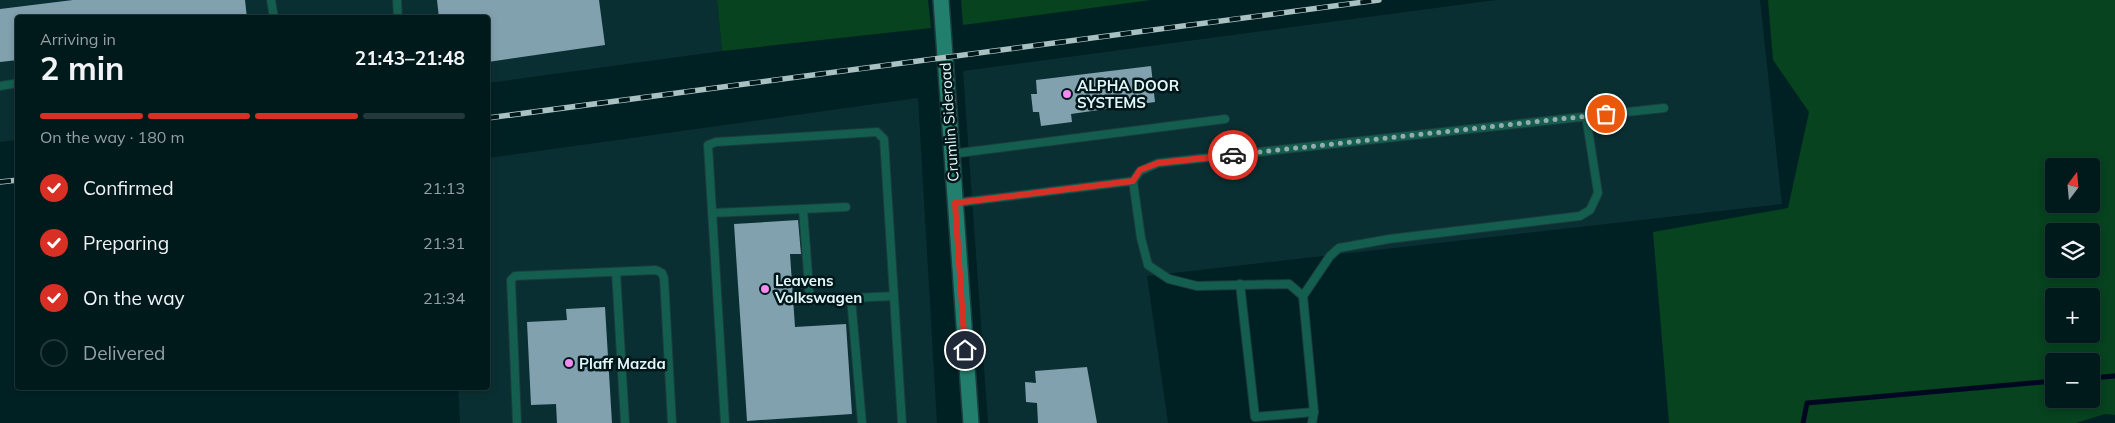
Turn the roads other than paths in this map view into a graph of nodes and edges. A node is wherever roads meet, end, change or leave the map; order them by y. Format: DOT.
graph roads {
  1 [pos="271,0"];
  2 [pos="397,0"];
  3 [pos="941,0"];
  4 [pos="274,15"];
  5 [pos="398,15"];
  6 [pos="15,84"];
  7 [pos="0,86"];
  8 [pos="1664,108"];
  9 [pos="1586,116"];
  10 [pos="1225,119"];
  11 [pos="951,154"];
  12 [pos="1133,181"];
  13 [pos="955,203"];
  14 [pos="846,207"];
  15 [pos="803,209"];
  16 [pos="712,214"];
  17 [pos="616,272"];
  18 [pos="1240,284"];
  19 [pos="894,296"];
  20 [pos="1304,296"];
  21 [pos="852,298"];
  22 [pos="1314,412"];
  23 [pos="517,423"];
  24 [pos="625,423"];
  25 [pos="672,423"];
  26 [pos="724,423"];
  27 [pos="862,423"];
  28 [pos="902,423"];
  29 [pos="970,423"];
  30 [pos="1312,423"];
  1 -- 4 [label="lane"];
  2 -- 5 [label="lane"];
  3 -- 11 [label="street, Crumlin Sideroad"];
  6 -- 7 [label="lane"];
  8 -- 9 [label="lane"];
  9 -- 12 [label="lane"];
  9 -- 20 [label="lane"];
  10 -- 11 [label="lane"];
  11 -- 13 [label="street, Crumlin Sideroad"];
  12 -- 13 [label="lane"];
  12 -- 18 [label="lane"];
  13 -- 29 [label="street, Crumlin Sideroad"];
  14 -- 15 [label="lane"];
  15 -- 16 [label="lane"];
  15 -- 21 [label="lane"];
  16 -- 19 [label="lane"];
  16 -- 26 [label="lane"];
  17 -- 23 [label="lane"];
  17 -- 24 [label="lane"];
  17 -- 25 [label="lane"];
  18 -- 20 [label="lane"];
  18 -- 22 [label="lane"];
  19 -- 21 [label="lane"];
  19 -- 28 [label="lane"];
  20 -- 22 [label="lane"];
  21 -- 27 [label="lane"];
  22 -- 30 [label="lane"];
}
